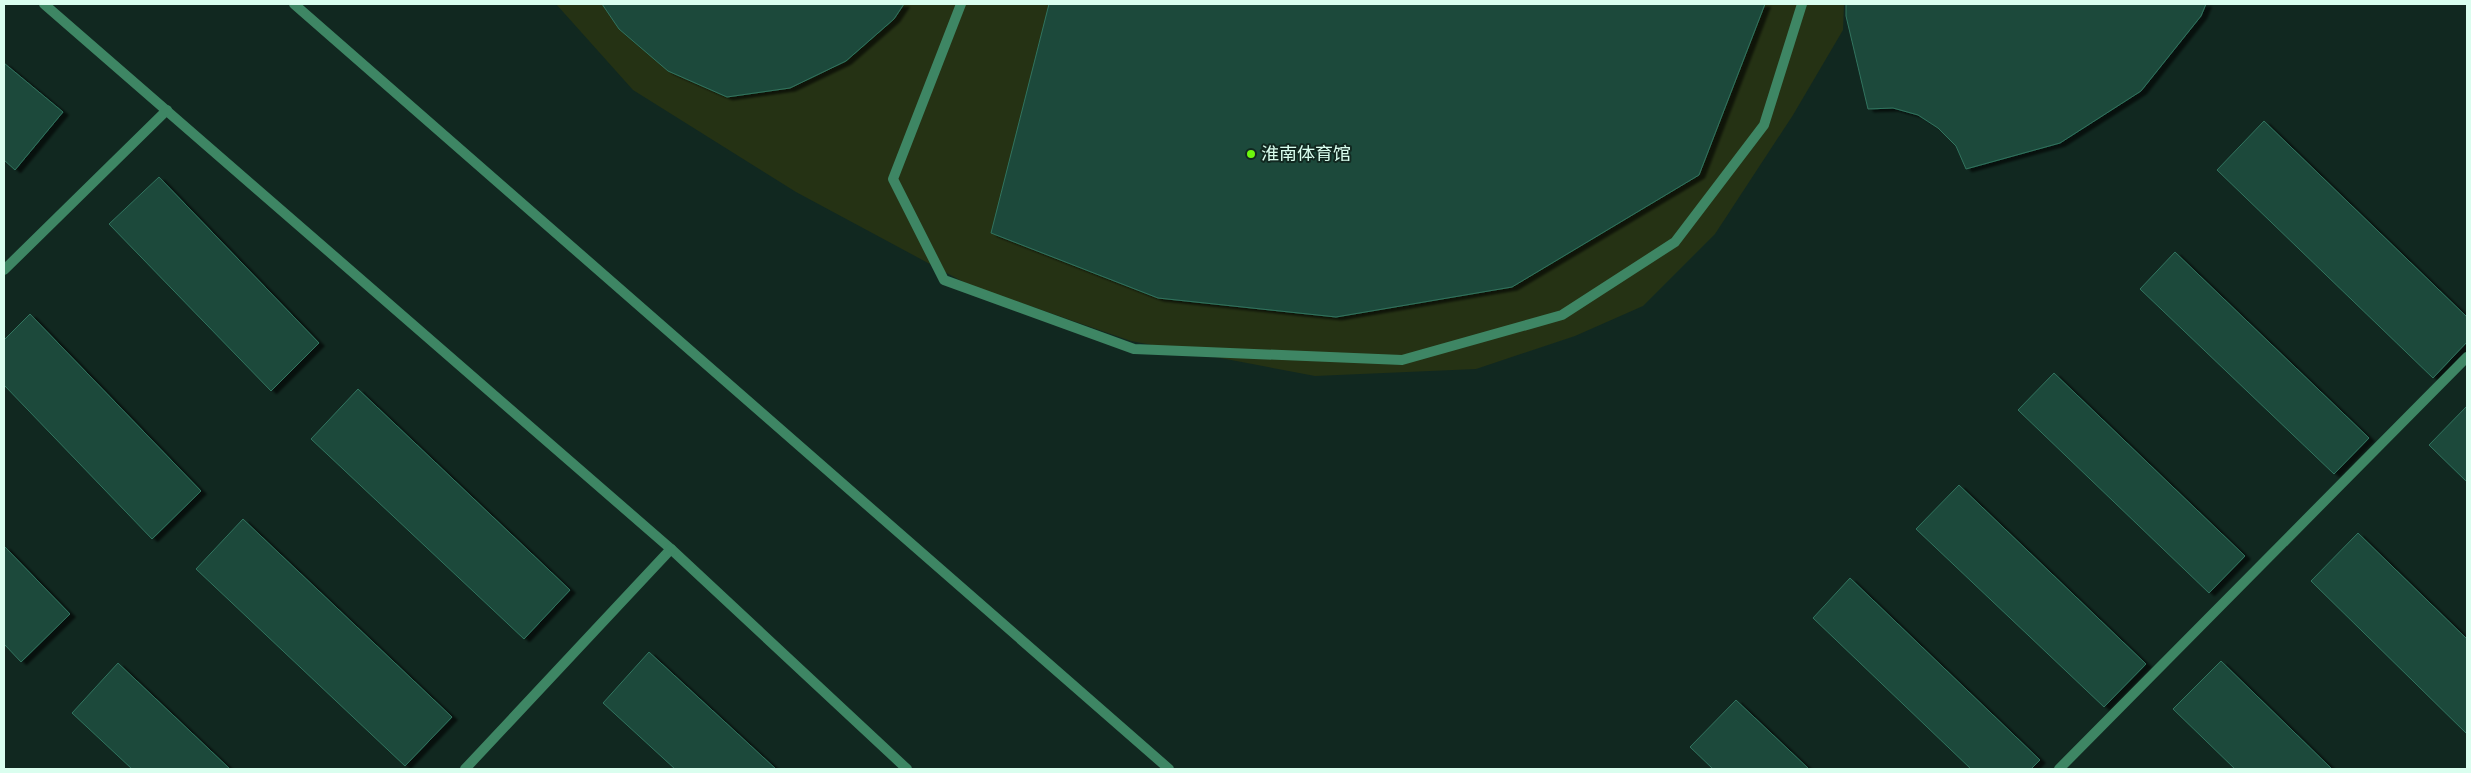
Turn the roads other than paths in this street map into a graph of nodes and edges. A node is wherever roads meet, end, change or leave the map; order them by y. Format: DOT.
graph roads {
  1 [pos="44,4"];
  2 [pos="294,4"];
  3 [pos="961,4"];
  4 [pos="1802,4"];
  5 [pos="167,110"];
  6 [pos="4,270"];
  7 [pos="2467,357"];
  8 [pos="671,549"];
  9 [pos="465,769"];
  10 [pos="908,769"];
  11 [pos="1169,769"];
  12 [pos="2059,769"];
  1 -- 5 [label="street"];
  2 -- 11 [label="street"];
  3 -- 4 [label="street"];
  5 -- 6 [label="street"];
  5 -- 8 [label="street"];
  7 -- 12 [label="street"];
  8 -- 9 [label="street"];
  8 -- 10 [label="street"];
}
